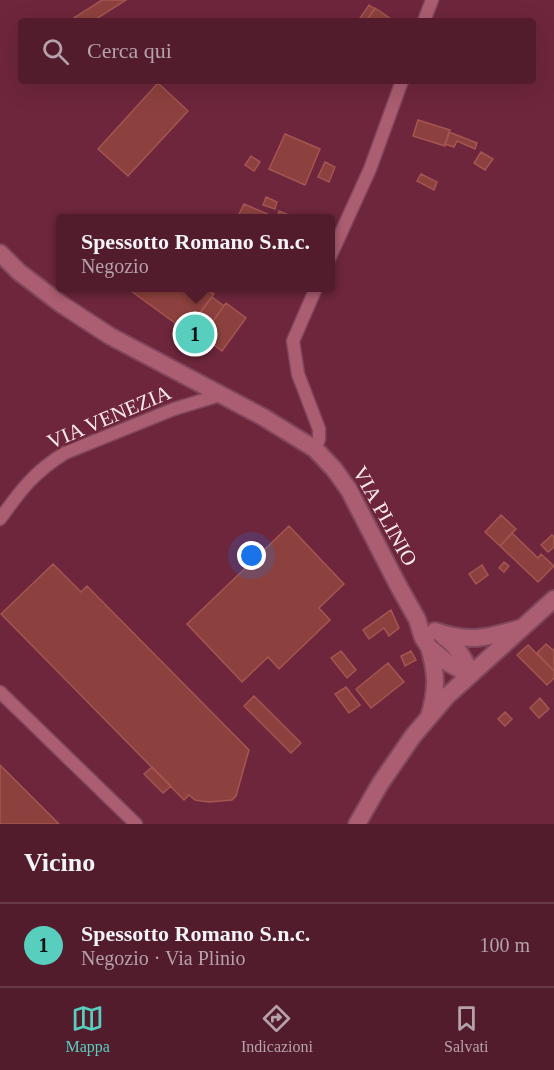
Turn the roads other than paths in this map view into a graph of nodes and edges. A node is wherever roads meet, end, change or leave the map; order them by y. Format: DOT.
graph roads {
  1 [pos="432,0"];
  2 [pos="425,18"];
  3 [pos="401,84"];
  4 [pos="335,246"];
  5 [pos="0,253"];
  6 [pos="314,292"];
  7 [pos="220,395"];
  8 [pos="315,449"];
  9 [pos="0,519"];
  10 [pos="554,599"];
  11 [pos="417,619"];
  12 [pos="521,628"];
  13 [pos="435,631"];
  14 [pos="429,647"];
  15 [pos="471,674"];
  16 [pos="0,692"];
  17 [pos="429,717"];
  18 [pos="360,818"];
  19 [pos="135,824"];
  20 [pos="344,824"];
  1 -- 2 [label="street"];
  3 -- 4 [label="street"];
  5 -- 7 [label="street, VIA PLINIO"];
  6 -- 8 [label="street"];
  7 -- 8 [label="street, VIA PLINIO"];
  7 -- 9 [label="street, VIA VENEZIA"];
  8 -- 11 [label="street, VIA PLINIO"];
  10 -- 12 [label="street"];
  11 -- 13 [label="street, VIA PLINIO"];
  11 -- 14 [label="street, VIA PLINIO"];
  12 -- 13 [label="street"];
  12 -- 15 [label="street"];
  13 -- 15 [label="street, VIA PLINIO"];
  14 -- 15 [label="street, VIA PLINIO"];
  14 -- 17 [label="street"];
  15 -- 17 [label="street"];
  16 -- 19 [label="street"];
  17 -- 18 [label="street"];
  18 -- 20 [label="street"];
}
